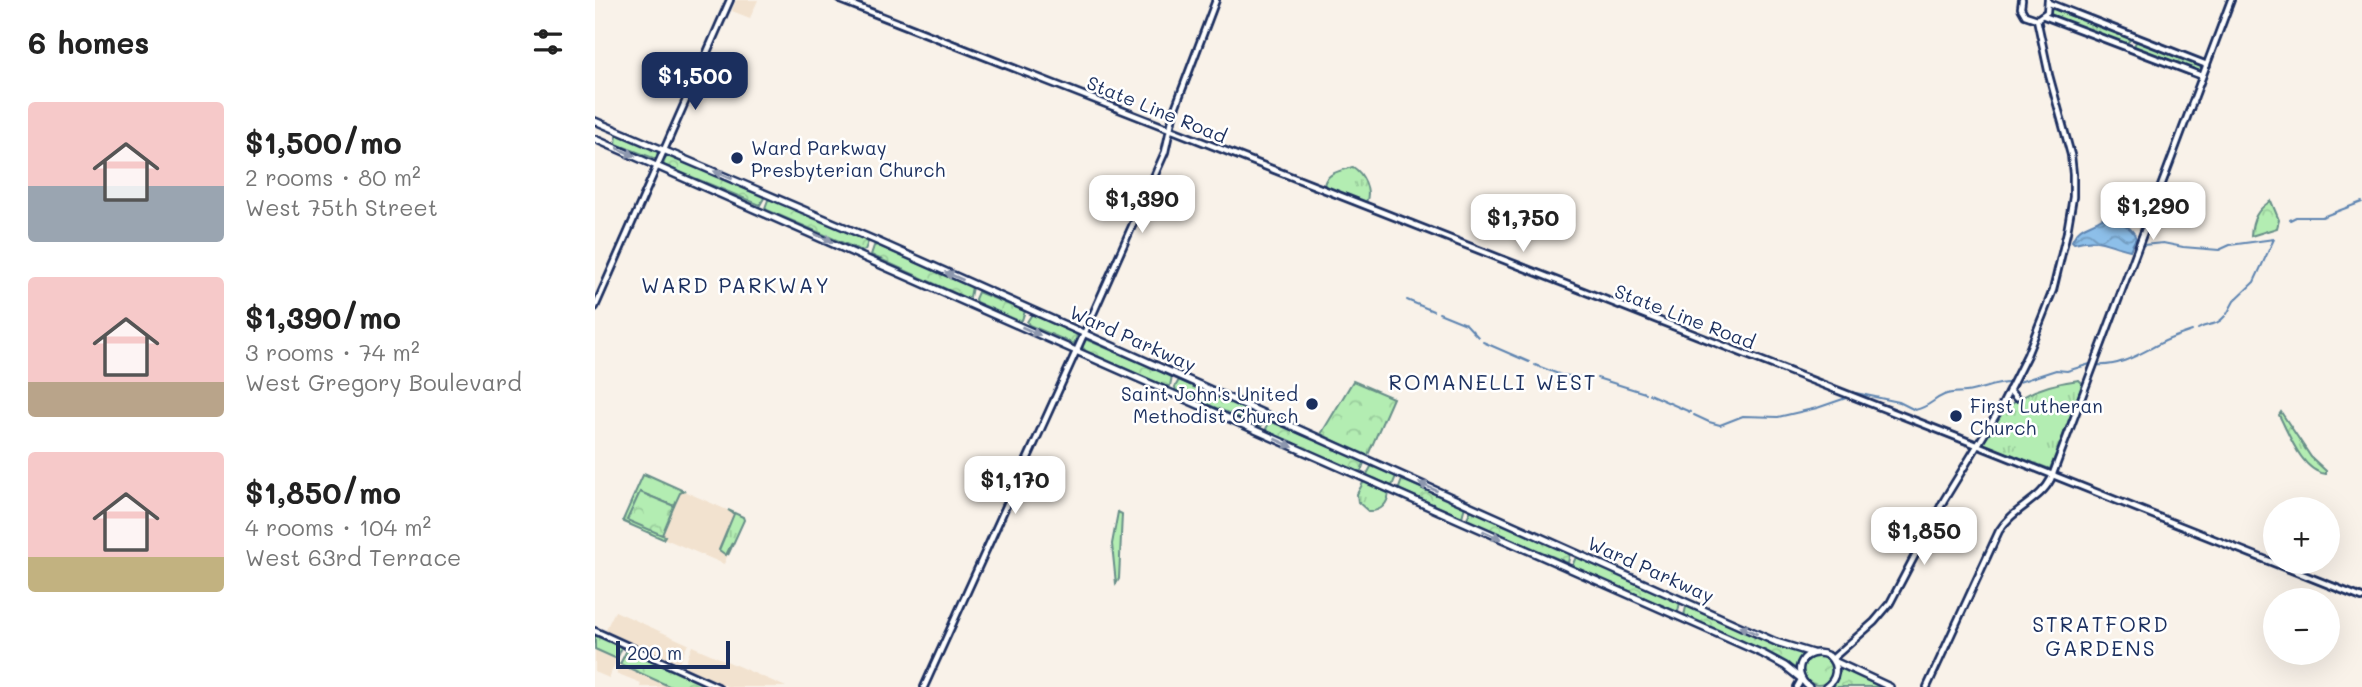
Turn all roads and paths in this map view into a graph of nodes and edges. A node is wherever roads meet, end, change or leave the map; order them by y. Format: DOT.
graph roads {
  1 [pos="730,0"];
  2 [pos="840,0"];
  3 [pos="1216,0"];
  4 [pos="2022,0"];
  5 [pos="2231,0"];
  6 [pos="2048,2"];
  7 [pos="2044,16"];
  8 [pos="2036,19"];
  9 [pos="2207,65"];
  10 [pos="2202,76"];
  11 [pos="595,121"];
  12 [pos="1170,130"];
  13 [pos="595,139"];
  14 [pos="664,150"];
  15 [pos="657,165"];
  16 [pos="595,307"];
  17 [pos="1084,334"];
  18 [pos="1076,350"];
  19 [pos="2009,390"];
  20 [pos="2016,398"];
  21 [pos="1977,445"];
  22 [pos="2051,475"];
  23 [pos="2362,598"];
  24 [pos="595,631"];
  25 [pos="1812,653"];
  26 [pos="1833,660"];
  27 [pos="1801,679"];
  28 [pos="718,687"];
  29 [pos="923,687"];
  30 [pos="1797,687"];
  31 [pos="1809,687"];
  32 [pos="1826,687"];
  33 [pos="1890,687"];
  34 [pos="1927,687"];
  1 -- 14 [label="main road"];
  2 -- 12 [label="main road, State Line Road"];
  3 -- 12 [label="main road"];
  4 -- 8 [label="main road"];
  5 -- 9 [label="main road"];
  6 -- 7 [label="main road"];
  6 -- 9 [label="main road"];
  7 -- 8 [label="main road"];
  7 -- 10 [label="main road"];
  8 -- 19 [label="main road"];
  9 -- 10 [label="main road"];
  10 -- 22 [label="main road"];
  11 -- 14 [label="main road, Ward Parkway"];
  12 -- 17 [label="main road"];
  12 -- 21 [label="main road, State Line Road"];
  13 -- 15 [label="main road, Ward Parkway, one-way"];
  14 -- 15 [label="main road"];
  17 -- 14 [label="main road, Ward Parkway, one-way"];
  15 -- 16 [label="main road"];
  15 -- 18 [label="main road, Ward Parkway, one-way"];
  17 -- 18 [label="main road"];
  25 -- 17 [label="main road, Ward Parkway, one-way"];
  18 -- 27 [label="main road, Ward Parkway, one-way"];
  18 -- 29 [label="main road"];
  19 -- 20 [label="main road"];
  19 -- 21 [label="main road"];
  21 -- 22 [label="main road, State Line Road"];
  21 -- 26 [label="main road"];
  22 -- 23 [label="main road, State Line Road"];
  22 -- 34 [label="main road"];
  24 -- 28 [label="main road"];
  25 -- 26 [label="main road, Ward Parkway"];
  25 -- 27 [label="main road"];
  26 -- 32 [label="main road"];
  26 -- 33 [label="main road"];
  27 -- 30 [label="main road"];
  27 -- 31 [label="main road, Ward Parkway"];
}
